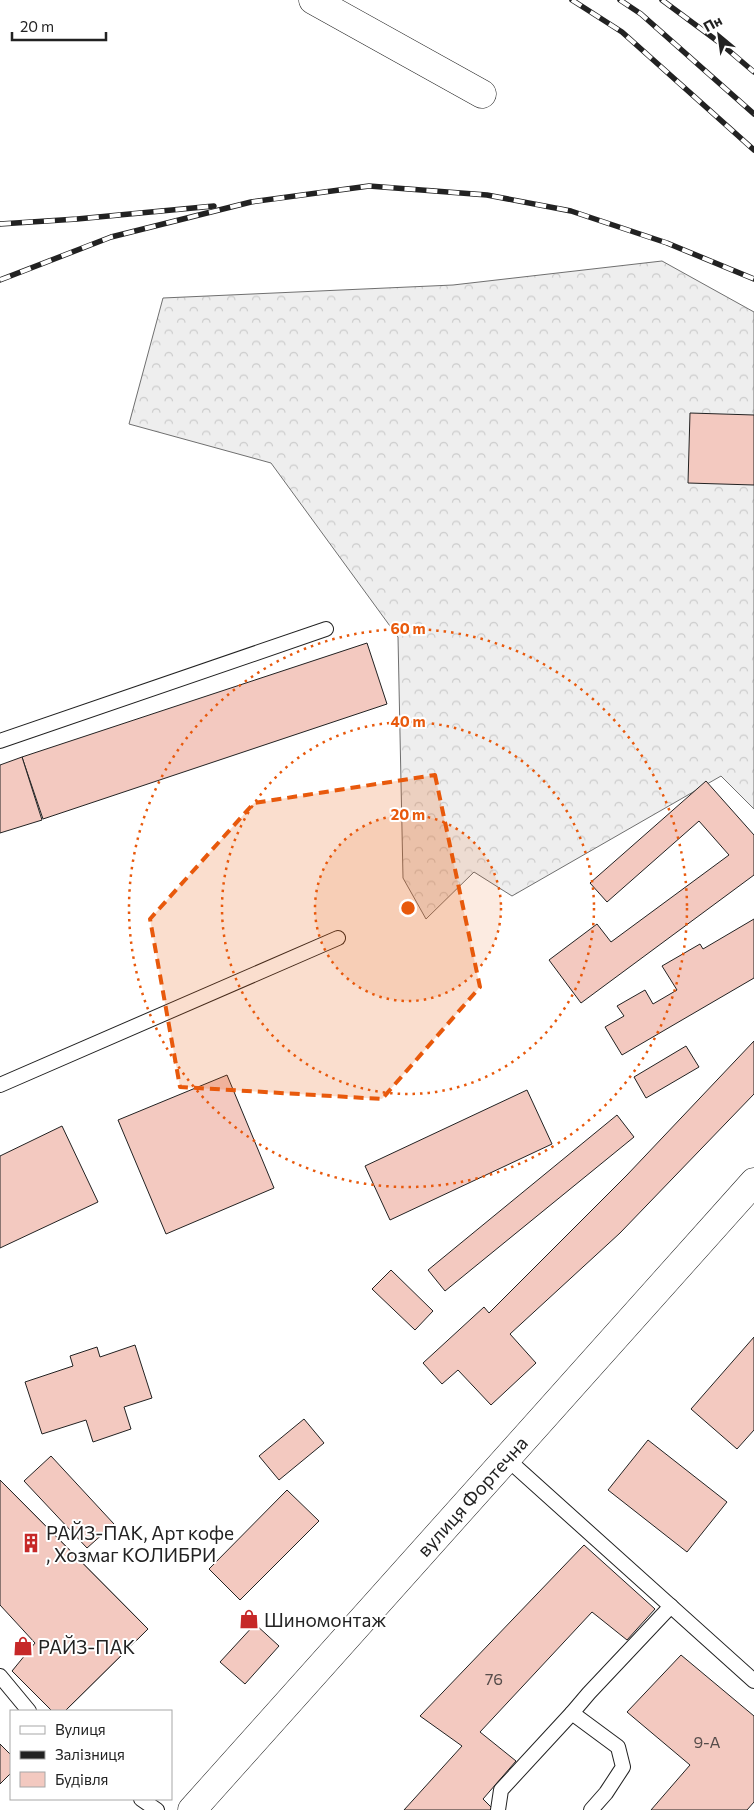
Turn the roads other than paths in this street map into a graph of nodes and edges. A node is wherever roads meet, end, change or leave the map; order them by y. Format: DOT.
graph roads {
  1 [pos="313,0"];
  2 [pos="482,94"];
  3 [pos="326,629"];
  4 [pos="0,741"];
  5 [pos="338,938"];
  6 [pos="0,1085"];
  7 [pos="754,1182"];
  8 [pos="506,1458"];
  9 [pos="671,1606"];
  10 [pos="0,1676"];
  11 [pos="754,1681"];
  12 [pos="28,1710"];
  13 [pos="572,1712"];
  14 [pos="142,1800"];
  15 [pos="157,1810"];
  16 [pos="192,1810"];
  17 [pos="498,1810"];
  18 [pos="591,1810"];
  1 -- 2 [label="street"];
  3 -- 4 [label="lane"];
  5 -- 6 [label="lane"];
  7 -- 8 [label="street, вулиця Фортечна"];
  8 -- 9 [label="lane"];
  8 -- 16 [label="street, вулиця Фортечна"];
  9 -- 11 [label="lane"];
  9 -- 13 [label="lane"];
  10 -- 12 [label="lane"];
  13 -- 17 [label="lane"];
  13 -- 18 [label="lane"];
  14 -- 15 [label="lane"];
}
